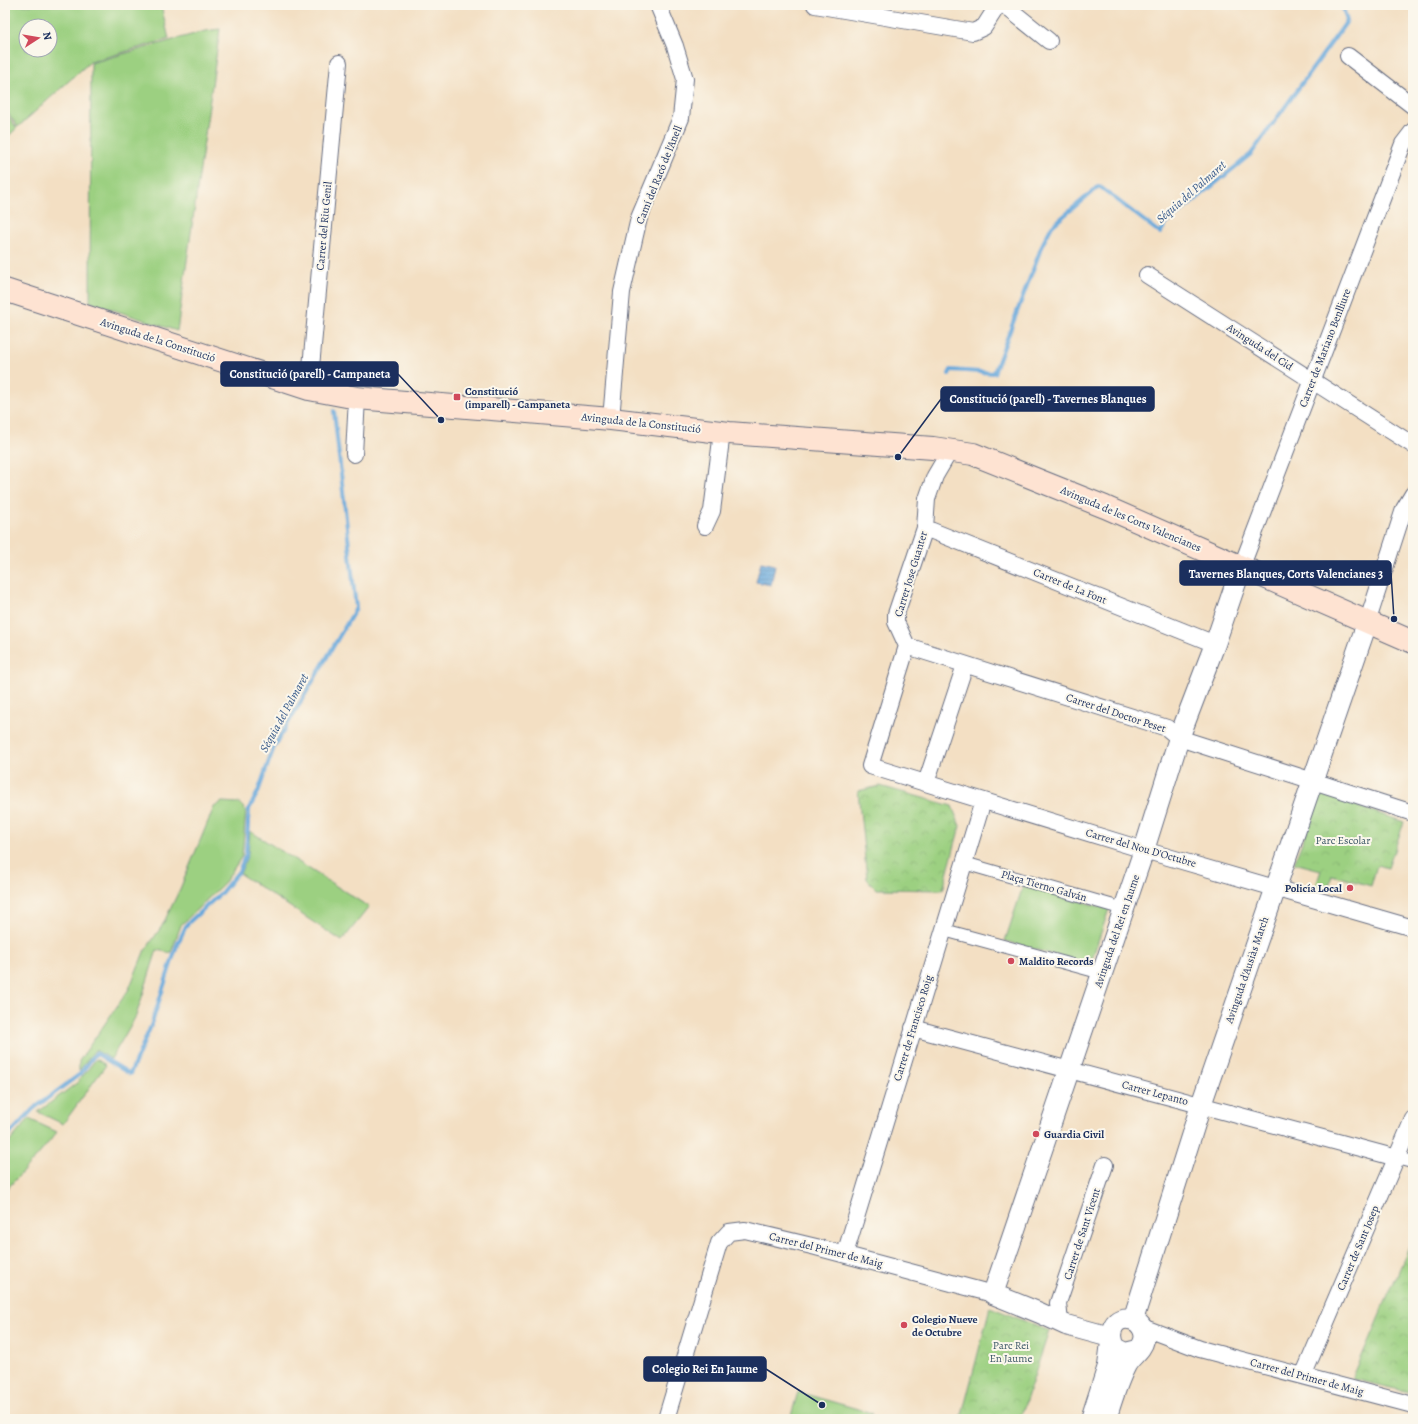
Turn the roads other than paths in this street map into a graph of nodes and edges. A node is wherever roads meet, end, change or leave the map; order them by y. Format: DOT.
graph roads {
  1 [pos="658,5"];
  2 [pos="815,5"];
  3 [pos="998,5"];
  4 [pos="1004,5"];
  5 [pos="1049,41"];
  6 [pos="1348,56"];
  7 [pos="339,63"];
  8 [pos="1413,106"];
  9 [pos="1413,132"];
  10 [pos="1147,275"];
  11 [pos="5,290"];
  12 [pos="1312,380"];
  13 [pos="309,388"];
  14 [pos="357,398"];
  15 [pos="611,419"];
  16 [pos="722,432"];
  17 [pos="1413,445"];
  18 [pos="940,449"];
  19 [pos="354,454"];
  20 [pos="1413,494"];
  21 [pos="705,526"];
  22 [pos="925,528"];
  23 [pos="1241,568"];
  24 [pos="1367,623"];
  25 [pos="1413,642"];
  26 [pos="1215,644"];
  27 [pos="907,646"];
  28 [pos="965,665"];
  29 [pos="1179,738"];
  30 [pos="1312,781"];
  31 [pos="926,783"];
  32 [pos="983,802"];
  33 [pos="1413,813"];
  34 [pos="1144,850"];
  35 [pos="964,863"];
  36 [pos="1276,887"];
  37 [pos="1124,909"];
  38 [pos="1413,928"];
  39 [pos="944,930"];
  40 [pos="1102,973"];
  41 [pos="913,1028"];
  42 [pos="1070,1070"];
  43 [pos="1201,1105"];
  44 [pos="1413,1119"];
  45 [pos="1397,1158"];
  46 [pos="1413,1162"];
  47 [pos="1105,1165"];
  48 [pos="844,1254"];
  49 [pos="993,1294"];
  50 [pos="1058,1303"];
  51 [pos="1040,1313"];
  52 [pos="1060,1322"];
  53 [pos="1139,1336"];
  54 [pos="1111,1340"];
  55 [pos="1303,1376"];
  56 [pos="1413,1405"];
  57 [pos="666,1419"];
  58 [pos="1091,1419"];
  59 [pos="1106,1419"];
  1 -- 15 [label="street, Camí del Racó de l'Anell"];
  2 -- 3 [label="street"];
  4 -- 5 [label="street"];
  6 -- 8 [label="street"];
  7 -- 13 [label="street, Carrer del Riu Genil"];
  9 -- 12 [label="street, Carrer de Mariano Benlliure"];
  10 -- 12 [label="street, Avinguda del Cid"];
  11 -- 13 [label="main road, Avinguda de la Constitució"];
  12 -- 17 [label="street, Avinguda del Cid"];
  12 -- 23 [label="street, Carrer de Mariano Benlliure"];
  13 -- 14 [label="main road, Avinguda de la Constitució"];
  14 -- 15 [label="main road, Avinguda de la Constitució"];
  14 -- 19 [label="street"];
  15 -- 16 [label="main road, Avinguda de la Constitució"];
  16 -- 18 [label="main road, Avinguda de la Constitució"];
  16 -- 21 [label="street"];
  18 -- 22 [label="street, Carrer Jose Guanter"];
  18 -- 23 [label="main road, Avinguda de les Corts Valencianes"];
  20 -- 24 [label="street"];
  22 -- 26 [label="street, Carrer de La Font"];
  22 -- 27 [label="street, Carrer Jose Guanter"];
  23 -- 24 [label="main road, Avinguda de les Corts Valencianes"];
  23 -- 26 [label="street, Avinguda del Rei en Jaume"];
  24 -- 25 [label="main road, Avinguda de les Corts Valencianes"];
  24 -- 30 [label="street, Avinguda d'Ausiàs March"];
  26 -- 29 [label="street, Avinguda del Rei en Jaume"];
  27 -- 28 [label="street, Carrer del Doctor Peset"];
  27 -- 31 [label="street, Carrer del Nou D'Octubre"];
  28 -- 29 [label="street, Carrer del Doctor Peset"];
  28 -- 31 [label="street"];
  29 -- 30 [label="street, Carrer del Doctor Peset"];
  29 -- 34 [label="street, Avinguda del Rei en Jaume"];
  30 -- 33 [label="street, Carrer del Doctor Peset"];
  30 -- 36 [label="street, Avinguda d'Ausiàs March"];
  31 -- 32 [label="street, Carrer del Nou D'Octubre"];
  32 -- 34 [label="street, Carrer del Nou D'Octubre"];
  32 -- 35 [label="street, Carrer de Francisco Roig"];
  34 -- 36 [label="street, Carrer del Nou D'Octubre"];
  34 -- 37 [label="street, Avinguda del Rei en Jaume"];
  35 -- 37 [label="street, Plaça Tierno Galván"];
  35 -- 39 [label="street, Carrer de Francisco Roig"];
  36 -- 38 [label="street, Carrer del Nou D'Octubre"];
  36 -- 43 [label="street, Avinguda d'Ausiàs March"];
  37 -- 40 [label="street, Avinguda del Rei en Jaume"];
  39 -- 40 [label="street"];
  39 -- 41 [label="street, Carrer de Francisco Roig"];
  40 -- 42 [label="street, Avinguda del Rei en Jaume"];
  41 -- 42 [label="street, Carrer Lepanto"];
  41 -- 48 [label="street, Carrer de Francisco Roig"];
  42 -- 43 [label="street, Carrer Lepanto"];
  42 -- 49 [label="street, Avinguda del Rei en Jaume"];
  43 -- 45 [label="street, Carrer Lepanto"];
  43 -- 53 [label="street, Avinguda d'Ausiàs March"];
  44 -- 45 [label="street, Carrer de Sant Josep"];
  45 -- 46 [label="street"];
  45 -- 55 [label="street, Carrer de Sant Josep"];
  47 -- 50 [label="street, Carrer de Sant Vicent"];
  48 -- 49 [label="street, Carrer del Primer de Maig"];
  48 -- 57 [label="street, Carrer del Primer de Maig"];
  49 -- 51 [label="street, Carrer del Primer de Maig"];
  50 -- 51 [label="street"];
  50 -- 52 [label="street, Carrer de Sant Vicent"];
  51 -- 52 [label="street, Carrer del Primer de Maig"];
  52 -- 54 [label="street, Carrer del Primer de Maig"];
  53 -- 54 [label="street"];
  53 -- 54 [label="street"];
  53 -- 55 [label="street, Carrer del Primer de Maig"];
  53 -- 59 [label="street"];
  54 -- 58 [label="street"];
  55 -- 56 [label="street, Carrer del Primer de Maig"];
}
